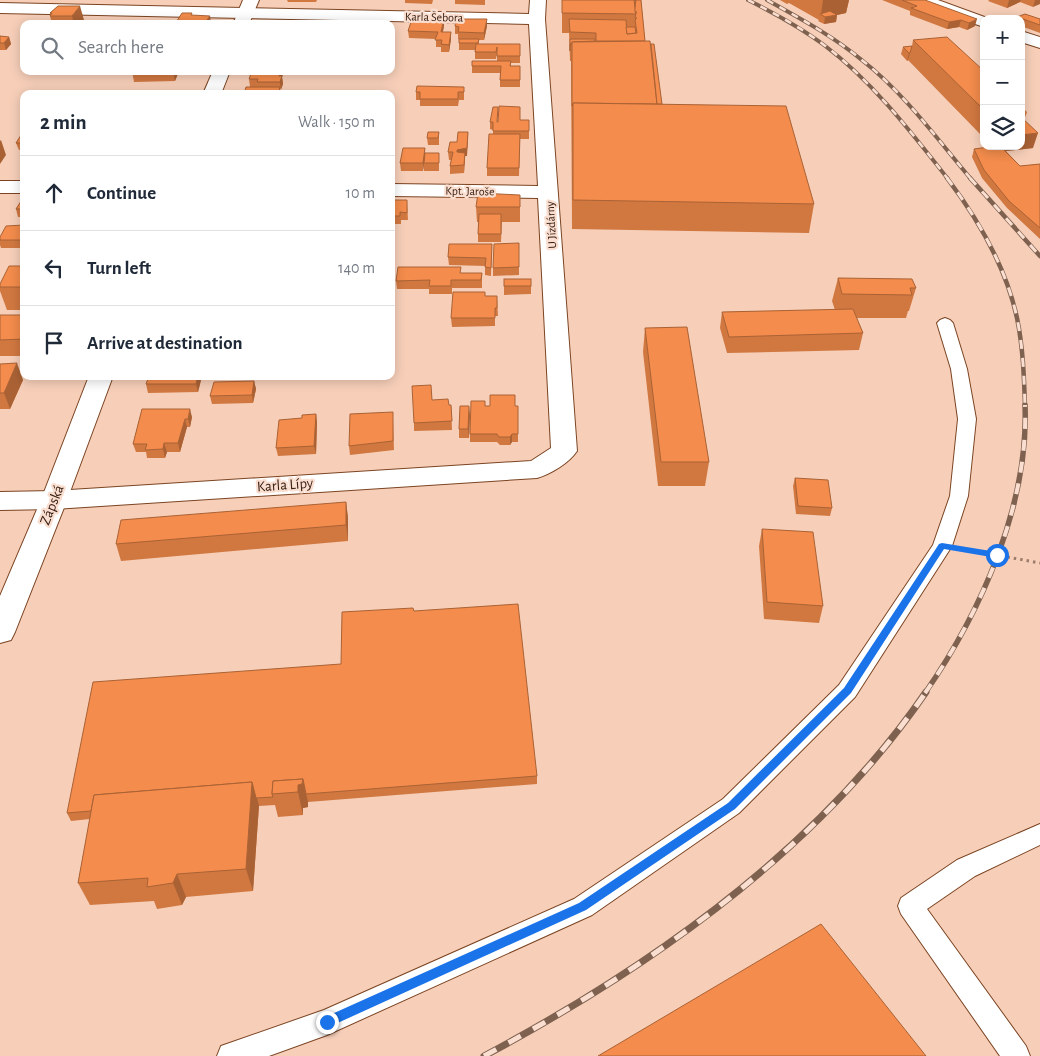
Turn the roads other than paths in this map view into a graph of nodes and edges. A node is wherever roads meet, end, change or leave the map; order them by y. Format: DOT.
graph roads {
  1 [pos="923,0"];
  2 [pos="0,8"];
  3 [pos="538,9"];
  4 [pos="246,12"];
  5 [pos="980,21"];
  6 [pos="1025,37"];
  7 [pos="1040,43"];
  8 [pos="220,75"];
  9 [pos="214,90"];
  10 [pos="0,187"];
  11 [pos="20,187"];
  12 [pos="395,190"];
  13 [pos="549,192"];
  14 [pos="945,322"];
  15 [pos="99,380"];
  16 [pos="564,451"];
  17 [pos="54,500"];
  18 [pos="0,502"];
  19 [pos="0,632"];
  20 [pos="1040,834"];
  21 [pos="230,1056"];
  22 [pos="1016,1056"];
  1 -- 5 [label="street"];
  2 -- 4 [label="street, Karla Šebora"];
  3 -- 4 [label="street, Karla Šebora"];
  3 -- 13 [label="street, U Jízdárny"];
  6 -- 7 [label="street"];
  8 -- 9 [label="street"];
  10 -- 11 [label="street"];
  12 -- 13 [label="street, Kpt. Jaroše"];
  13 -- 16 [label="street, U Jízdárny"];
  14 -- 21 [label="lane"];
  15 -- 17 [label="street, Zápská"];
  16 -- 17 [label="street, Karla Lípy"];
  17 -- 18 [label="street, Karla Lípy"];
  17 -- 19 [label="street, Zápská"];
  20 -- 22 [label="lane"];
}
